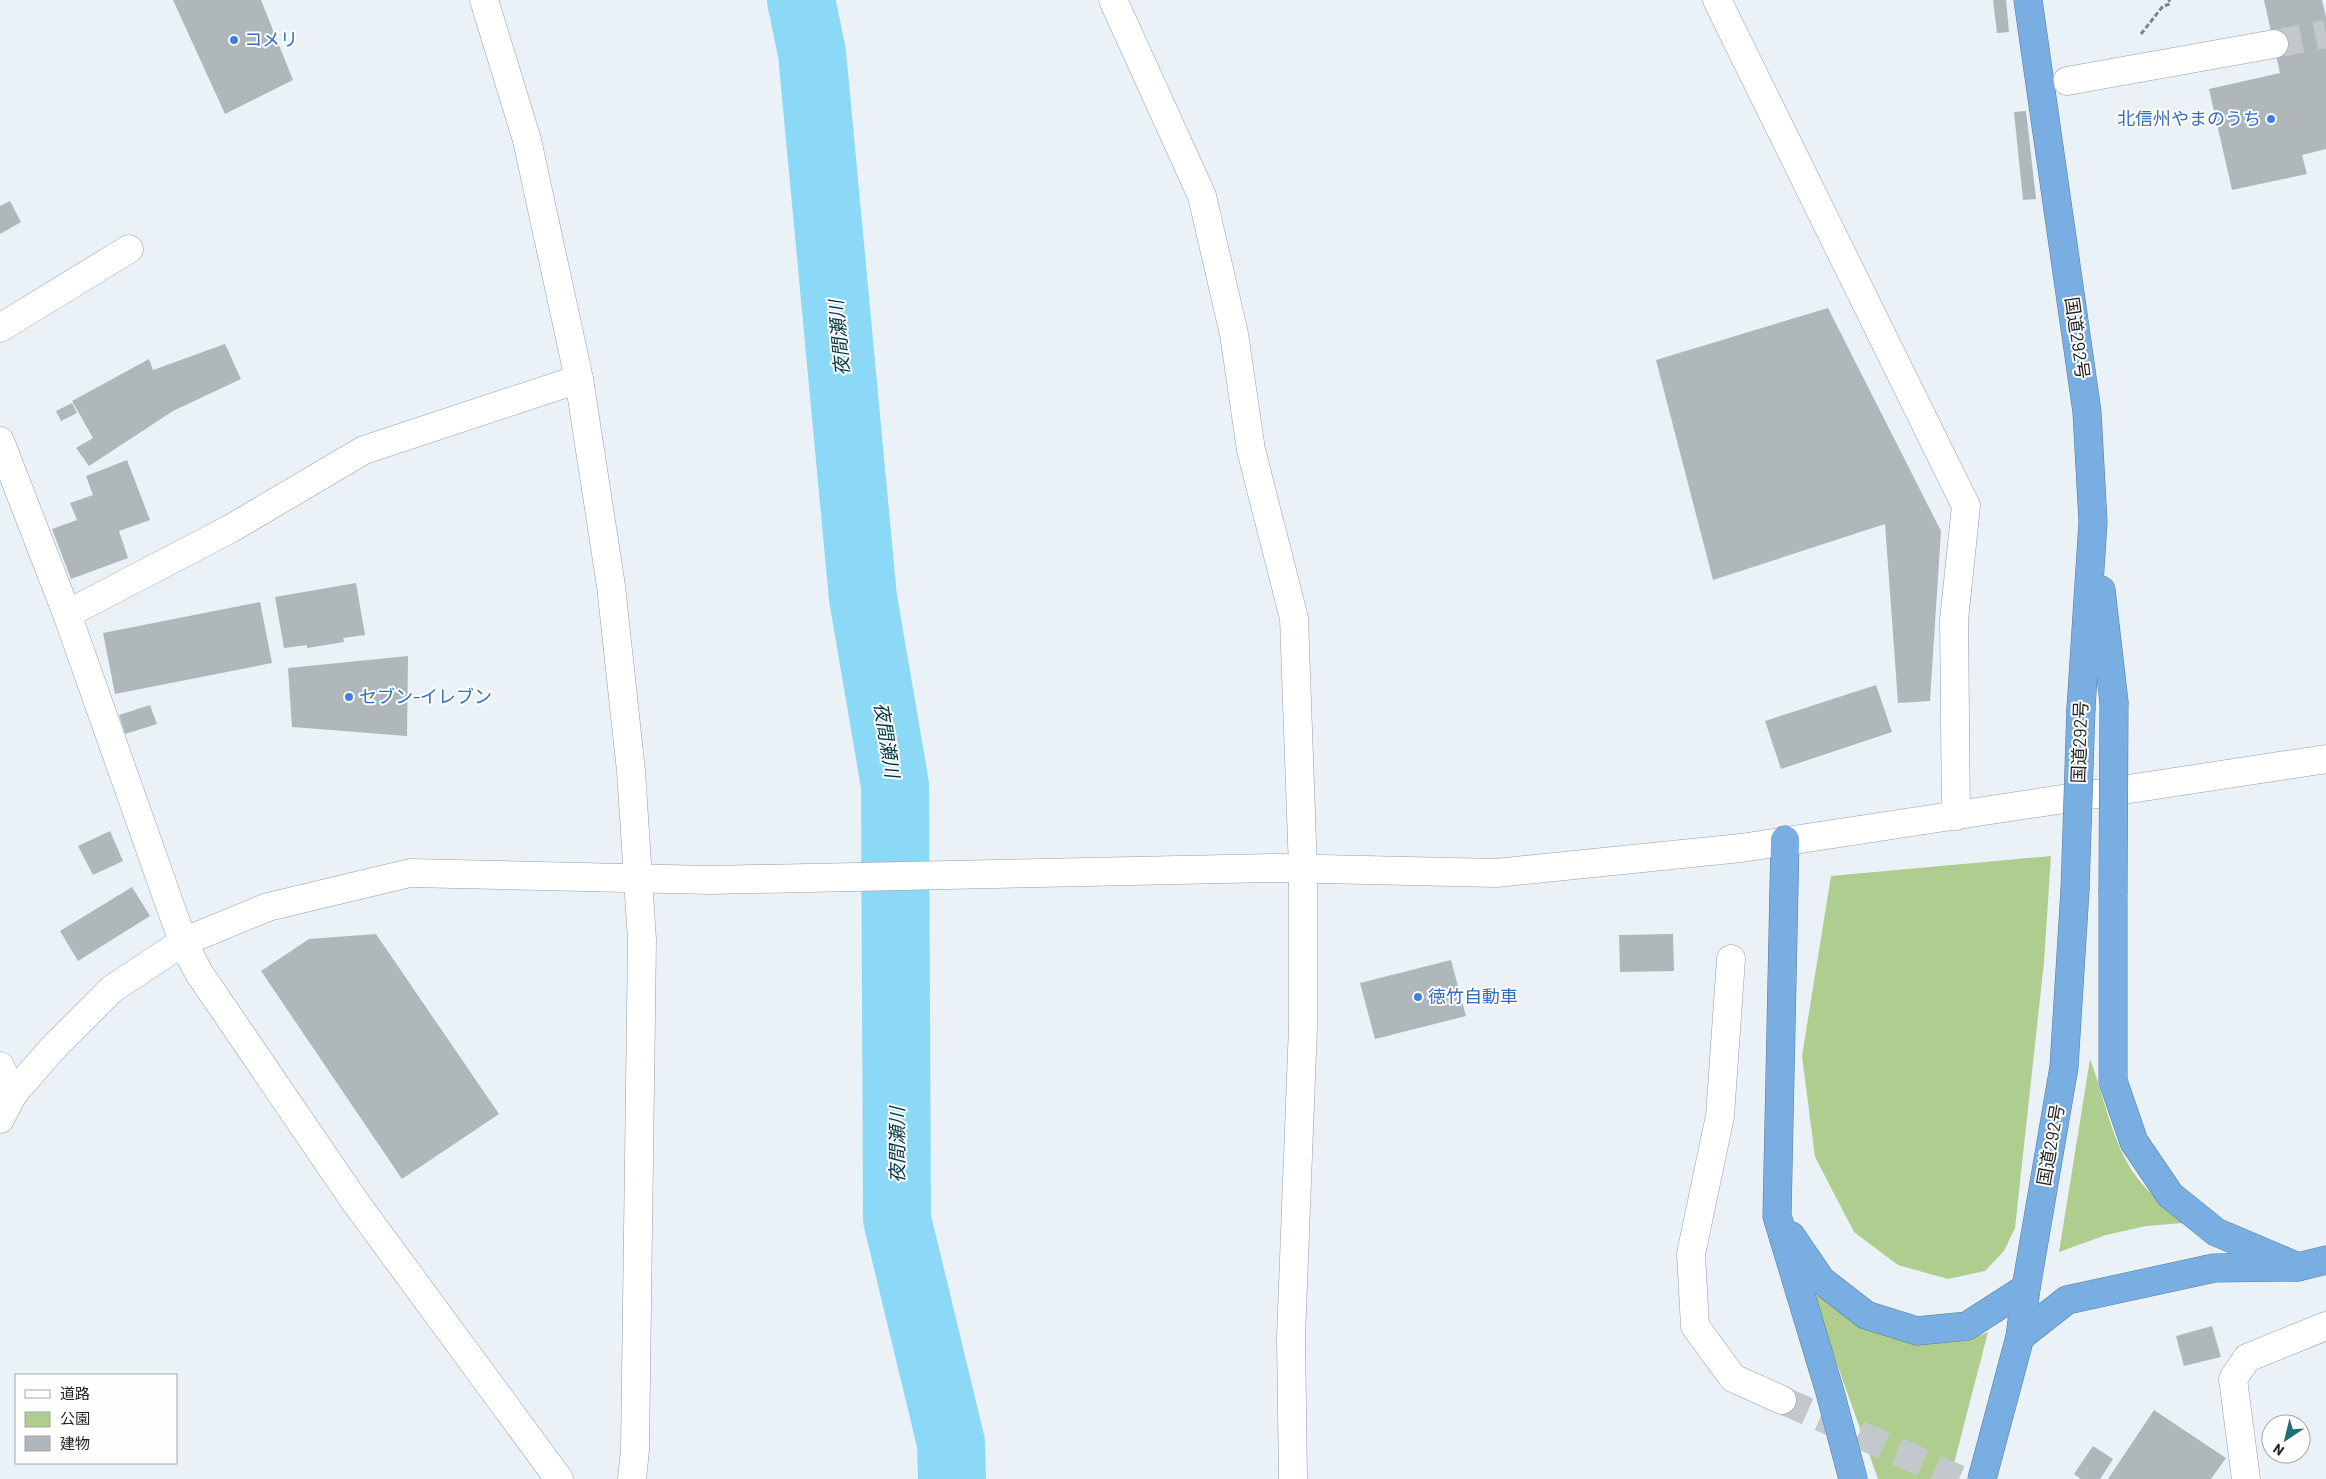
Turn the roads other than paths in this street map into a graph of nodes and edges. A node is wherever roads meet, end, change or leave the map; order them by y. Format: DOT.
graph roads {
  1 [pos="484,0"];
  2 [pos="1114,0"];
  3 [pos="1717,0"];
  4 [pos="2028,0"];
  5 [pos="2274,44"];
  6 [pos="2067,81"];
  7 [pos="129,249"];
  8 [pos="0,328"];
  9 [pos="579,380"];
  10 [pos="0,441"];
  11 [pos="2092,522"];
  12 [pos="67,614"];
  13 [pos="2326,759"];
  14 [pos="1956,816"];
  15 [pos="1785,840"];
  16 [pos="1290,868"];
  17 [pos="638,879"];
  18 [pos="183,942"];
  19 [pos="1731,959"];
  20 [pos="0,1066"];
  21 [pos="13,1094"];
  22 [pos="0,1118"];
  23 [pos="1777,1216"];
  24 [pos="2326,1260"];
  25 [pos="2298,1267"];
  26 [pos="2026,1288"];
  27 [pos="2326,1326"];
  28 [pos="2020,1337"];
  29 [pos="1782,1400"];
  30 [pos="559,1479"];
  31 [pos="632,1479"];
  32 [pos="1293,1479"];
  33 [pos="1852,1479"];
  34 [pos="1982,1479"];
  35 [pos="2246,1479"];
  1 -- 9 [label="street"];
  2 -- 16 [label="street"];
  3 -- 14 [label="street"];
  4 -- 11 [label="highway, 国道292号"];
  5 -- 6 [label="street"];
  7 -- 8 [label="street"];
  9 -- 12 [label="street"];
  9 -- 17 [label="street"];
  10 -- 12 [label="street"];
  11 -- 25 [label="highway, bridge"];
  11 -- 26 [label="highway, 国道292号, bridge"];
  12 -- 18 [label="street"];
  13 -- 14 [label="street"];
  14 -- 15 [label="street"];
  15 -- 16 [label="street"];
  15 -- 23 [label="highway"];
  16 -- 17 [label="street"];
  16 -- 32 [label="street"];
  17 -- 18 [label="street"];
  17 -- 31 [label="street"];
  18 -- 21 [label="street"];
  18 -- 30 [label="street"];
  19 -- 29 [label="street"];
  20 -- 21 [label="street"];
  21 -- 22 [label="street"];
  23 -- 26 [label="highway"];
  23 -- 33 [label="highway"];
  24 -- 25 [label="highway"];
  25 -- 28 [label="highway"];
  26 -- 28 [label="highway, 国道292号"];
  27 -- 35 [label="street"];
  28 -- 34 [label="highway, 国道292号"];
}
